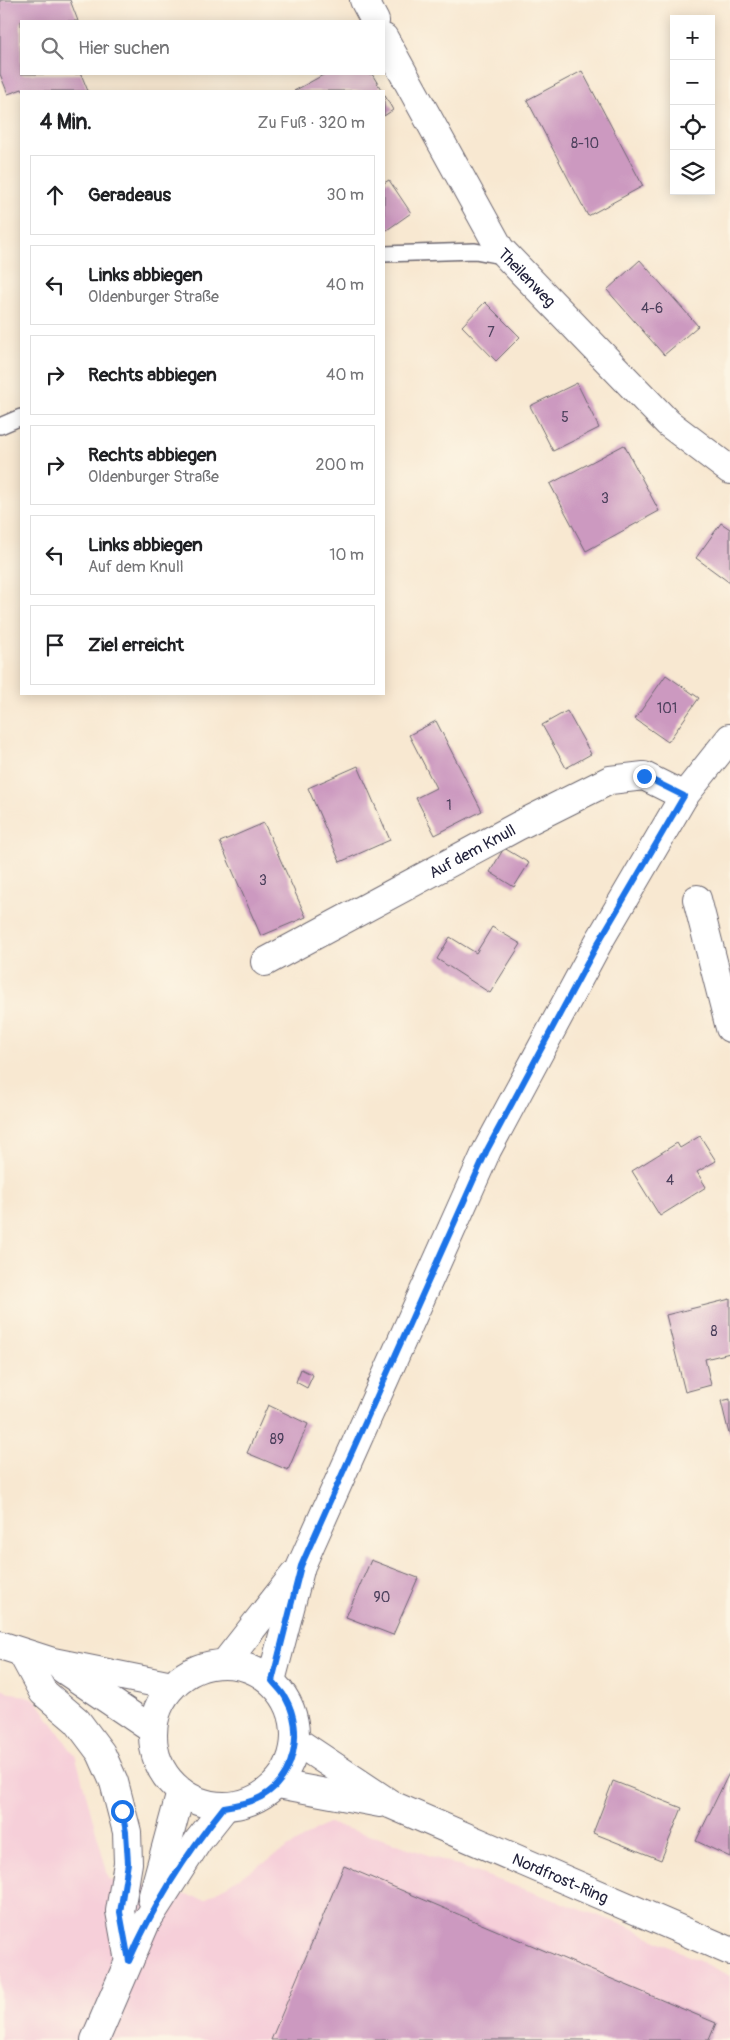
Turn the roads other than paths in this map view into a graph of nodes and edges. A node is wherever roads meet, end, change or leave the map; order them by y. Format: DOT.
graph roads {
  1 [pos="364,0"];
  2 [pos="374,20"];
  3 [pos="385,40"];
  4 [pos="385,254"];
  5 [pos="508,258"];
  6 [pos="20,417"];
  7 [pos="0,426"];
  8 [pos="730,470"];
  9 [pos="730,738"];
  10 [pos="684,796"];
  11 [pos="697,899"];
  12 [pos="265,962"];
  13 [pos="730,1028"];
  14 [pos="301,1566"];
  15 [pos="11,1649"];
  16 [pos="54,1662"];
  17 [pos="225,1663"];
  18 [pos="272,1681"];
  19 [pos="172,1686"];
  20 [pos="152,1730"];
  21 [pos="296,1741"];
  22 [pos="278,1784"];
  23 [pos="181,1792"];
  24 [pos="392,1805"];
  25 [pos="224,1807"];
  26 [pos="146,1922"];
  27 [pos="730,1951"];
  28 [pos="129,1961"];
  29 [pos="95,2040"];
  1 -- 2 [label="street"];
  3 -- 5 [label="street, Theilenweg"];
  4 -- 5 [label="lane"];
  5 -- 8 [label="street, Theilenweg"];
  6 -- 7 [label="lane"];
  9 -- 10 [label="street"];
  10 -- 12 [label="street, Auf dem Knull"];
  10 -- 14 [label="street"];
  11 -- 13 [label="street"];
  14 -- 17 [label="street"];
  14 -- 18 [label="street"];
  15 -- 16 [label="street"];
  15 -- 28 [label="street"];
  16 -- 19 [label="street"];
  16 -- 20 [label="street"];
  17 -- 18 [label="street"];
  17 -- 19 [label="street"];
  18 -- 21 [label="street"];
  19 -- 20 [label="street"];
  20 -- 23 [label="street"];
  21 -- 22 [label="street"];
  21 -- 24 [label="street, Nordfrost-Ring"];
  22 -- 24 [label="street, Nordfrost-Ring"];
  22 -- 25 [label="street"];
  23 -- 25 [label="street"];
  23 -- 26 [label="street"];
  24 -- 27 [label="street, Nordfrost-Ring"];
  25 -- 26 [label="street"];
  26 -- 28 [label="street"];
  28 -- 29 [label="street"];
}
